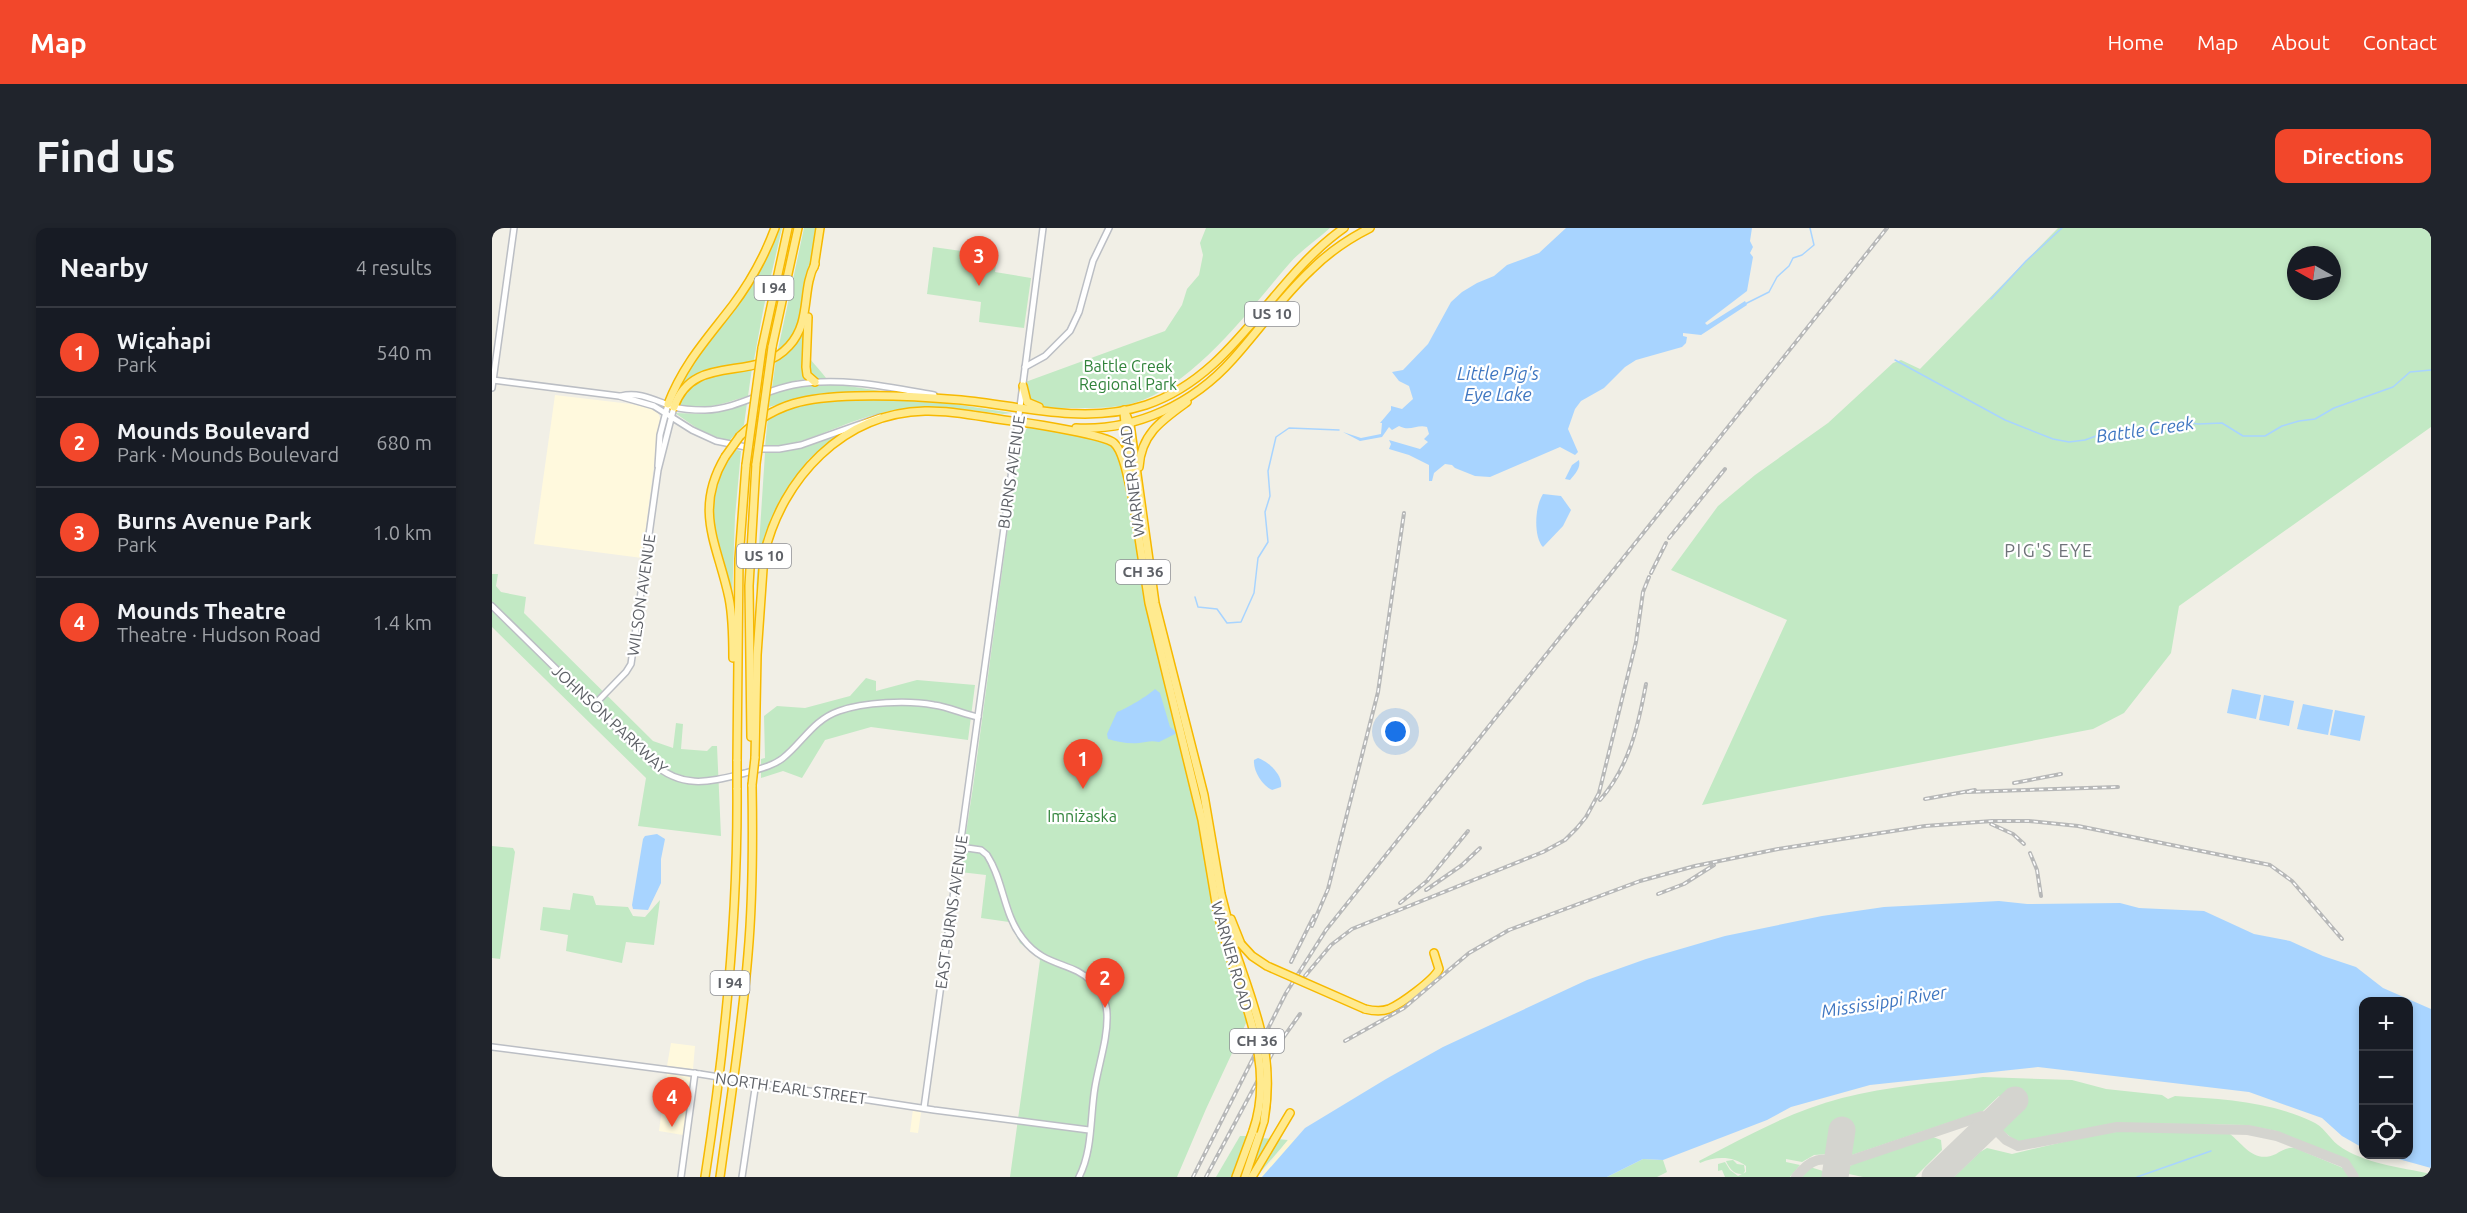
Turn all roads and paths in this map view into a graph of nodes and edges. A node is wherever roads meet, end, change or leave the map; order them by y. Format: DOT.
graph roads {
  1 [pos="514,228"];
  2 [pos="775,228"];
  3 [pos="788,228"];
  4 [pos="798,228"];
  5 [pos="820,228"];
  6 [pos="1043,228"];
  7 [pos="1109,228"];
  8 [pos="1344,228"];
  9 [pos="1370,228"];
  10 [pos="815,264"];
  11 [pos="1025,367"];
  12 [pos="493,380"];
  13 [pos="815,382"];
  14 [pos="1207,383"];
  15 [pos="1023,386"];
  16 [pos="492,388"];
  17 [pos="962,400"];
  18 [pos="669,408"];
  19 [pos="1020,408"];
  20 [pos="1124,410"];
  21 [pos="1074,414"];
  22 [pos="893,415"];
  23 [pos="672,416"];
  24 [pos="1018,422"];
  25 [pos="1127,424"];
  26 [pos="1046,426"];
  27 [pos="658,470"];
  28 [pos="1134,503"];
  29 [pos="1143,520"];
  30 [pos="492,606"];
  31 [pos="594,705"];
  32 [pos="978,717"];
  33 [pos="737,726"];
  34 [pos="753,758"];
  35 [pos="752,785"];
  36 [pos="960,847"];
  37 [pos="1221,894"];
  38 [pos="1434,953"];
  39 [pos="1233,955"];
  40 [pos="492,1047"];
  41 [pos="698,1074"];
  42 [pos="756,1082"];
  43 [pos="924,1108"];
  44 [pos="1290,1113"];
  45 [pos="1089,1130"];
  46 [pos="681,1177"];
  47 [pos="705,1177"];
  48 [pos="720,1177"];
  49 [pos="742,1177"];
  50 [pos="1079,1177"];
  51 [pos="1236,1177"];
  52 [pos="1245,1177"];
  53 [pos="1252,1177"];
  1 -- 12 [label="street"];
  2 -- 18 [label="highway"];
  3 -- 33 [label="highway, I 94, bridge"];
  4 -- 34 [label="highway, I 94, bridge"];
  5 -- 10 [label="highway"];
  6 -- 11 [label="street, BURNS AVENUE"];
  7 -- 11 [label="street"];
  8 -- 20 [label="highway, US 10"];
  9 -- 14 [label="highway, US 10"];
  10 -- 13 [label="highway"];
  10 -- 18 [label="highway"];
  11 -- 15 [label="street, BURNS AVENUE"];
  12 -- 16 [label="street"];
  12 -- 18 [label="street"];
  13 -- 17 [label="street"];
  13 -- 18 [label="street"];
  14 -- 25 [label="highway, US 10"];
  14 -- 29 [label="highway"];
  15 -- 19 [label="street, BURNS AVENUE"];
  15 -- 21 [label="highway"];
  17 -- 19 [label="highway, US 10"];
  17 -- 33 [label="highway, US 10, bridge"];
  18 -- 23 [label="street, WILSON AVENUE"];
  18 -- 27 [label="street, WILSON AVENUE"];
  19 -- 21 [label="highway, US 10"];
  19 -- 24 [label="street, BURNS AVENUE"];
  20 -- 21 [label="highway, US 10"];
  20 -- 25 [label="highway, WARNER ROAD / CH 36"];
  22 -- 23 [label="street"];
  22 -- 24 [label="highway, US 10"];
  22 -- 34 [label="highway, US 10"];
  23 -- 27 [label="street, WILSON AVENUE"];
  24 -- 26 [label="highway, US 10"];
  24 -- 32 [label="street, BURNS AVENUE"];
  25 -- 26 [label="highway, US 10"];
  25 -- 28 [label="highway, WARNER ROAD / CH 36"];
  25 -- 29 [label="highway, WARNER ROAD / CH 36"];
  26 -- 28 [label="highway"];
  27 -- 31 [label="street, WILSON AVENUE"];
  28 -- 39 [label="highway, WARNER ROAD / CH 36"];
  29 -- 37 [label="highway, WARNER ROAD / CH 36"];
  30 -- 31 [label="street, JOHNSON PARKWAY"];
  31 -- 32 [label="street, JOHNSON PARKWAY"];
  32 -- 36 [label="street, EAST BURNS AVENUE"];
  33 -- 47 [label="highway, I 94, bridge"];
  34 -- 35 [label="highway, US 10, bridge"];
  35 -- 48 [label="highway, I 94"];
  36 -- 43 [label="street, EAST BURNS AVENUE"];
  36 -- 45 [label="street"];
  37 -- 38 [label="highway, bridge"];
  37 -- 39 [label="highway, WARNER ROAD / CH 36"];
  39 -- 51 [label="highway, WARNER ROAD / CH 36, bridge"];
  39 -- 52 [label="highway, WARNER ROAD / CH 36, bridge"];
  40 -- 41 [label="street, NORTH EARL STREET"];
  41 -- 42 [label="street, NORTH EARL STREET, bridge"];
  41 -- 46 [label="street"];
  42 -- 43 [label="street, NORTH EARL STREET"];
  42 -- 49 [label="street"];
  43 -- 45 [label="street, NORTH EARL STREET"];
  44 -- 53 [label="highway"];
  45 -- 50 [label="street"];
}
